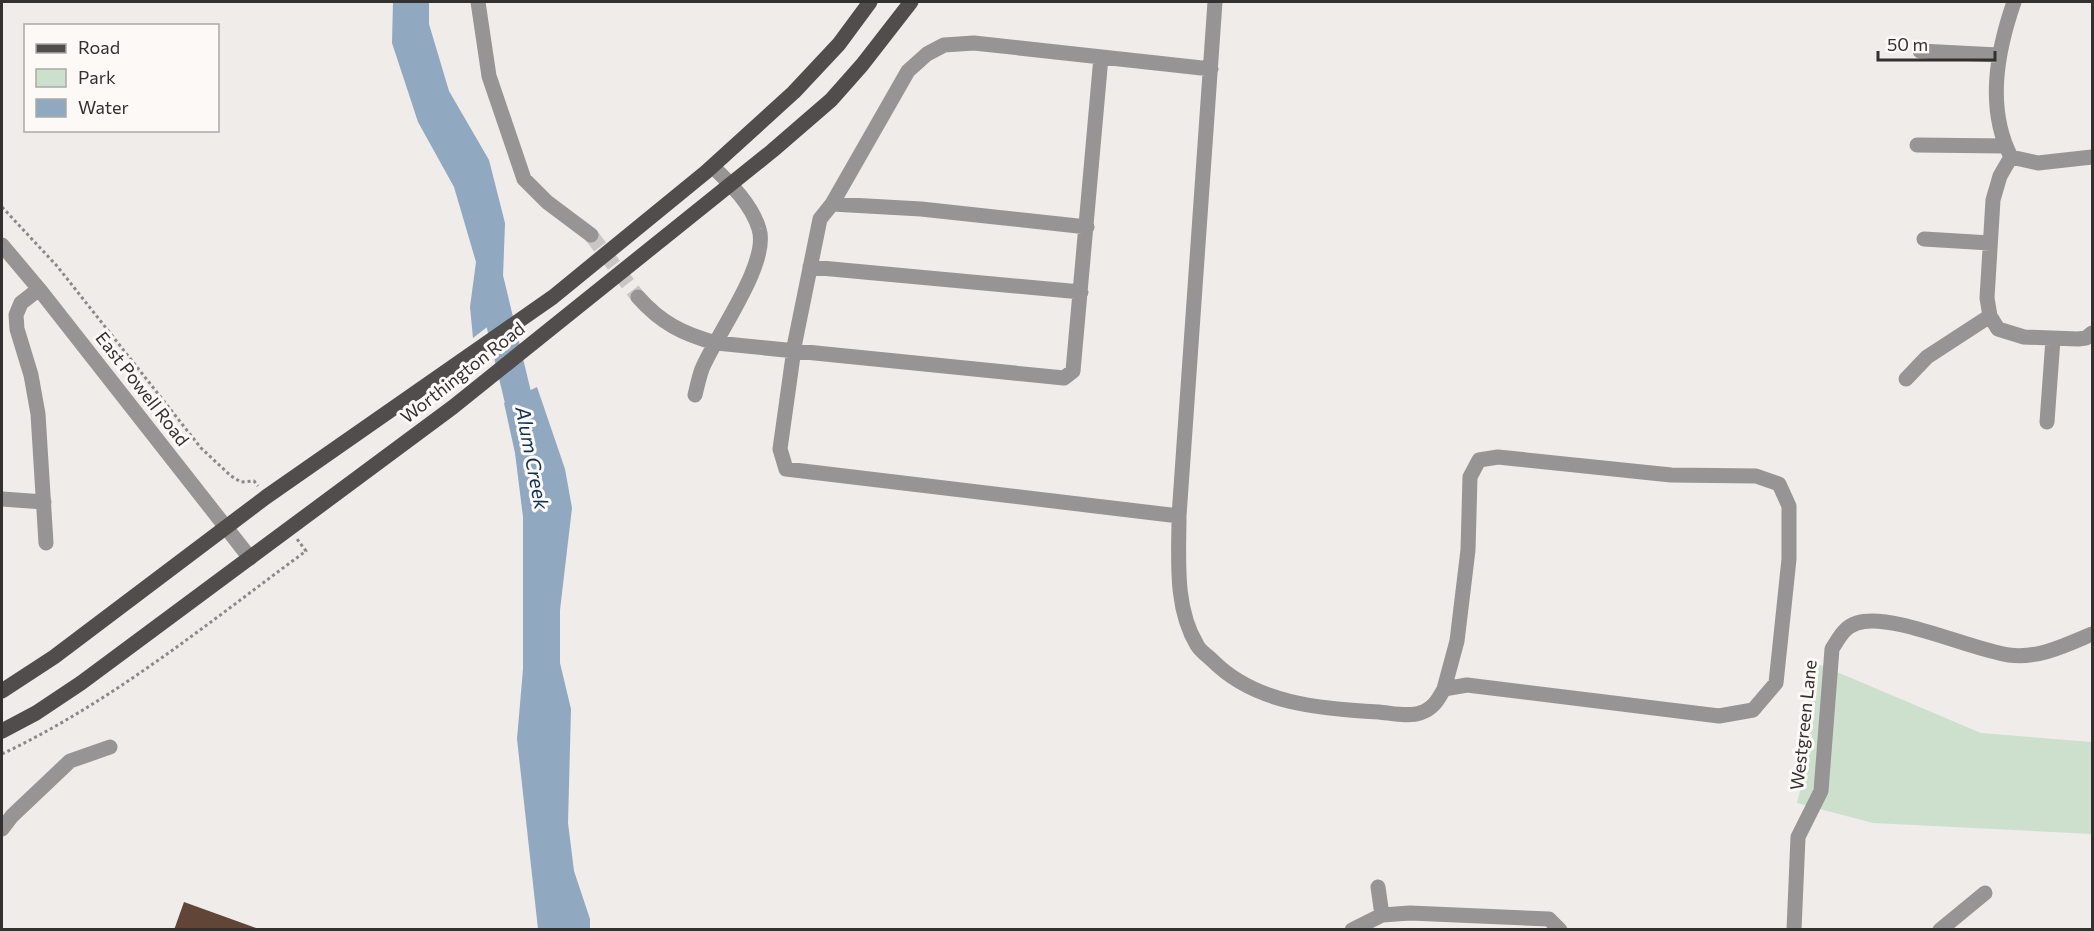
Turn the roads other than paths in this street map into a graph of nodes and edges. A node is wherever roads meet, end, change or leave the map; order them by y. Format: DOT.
graph roads {
  1 [pos="478,2"];
  2 [pos="870,2"];
  3 [pos="911,2"];
  4 [pos="1215,2"];
  5 [pos="2014,2"];
  6 [pos="1920,51"];
  7 [pos="1998,55"];
  8 [pos="1101,57"];
  9 [pos="1211,69"];
  10 [pos="1917,145"];
  11 [pos="2008,151"];
  12 [pos="2092,157"];
  13 [pos="713,167"];
  14 [pos="731,184"];
  15 [pos="832,204"];
  16 [pos="1087,227"];
  17 [pos="591,235"];
  18 [pos="1924,239"];
  19 [pos="1990,243"];
  20 [pos="2,245"];
  21 [pos="810,267"];
  22 [pos="39,289"];
  23 [pos="1081,292"];
  24 [pos="638,297"];
  25 [pos="1990,316"];
  26 [pos="2092,333"];
  27 [pos="2053,339"];
  28 [pos="716,343"];
  29 [pos="793,351"];
  30 [pos="1906,379"];
  31 [pos="695,395"];
  32 [pos="2047,422"];
  33 [pos="2,499"];
  34 [pos="44,502"];
  35 [pos="1179,516"];
  36 [pos="225,527"];
  37 [pos="46,543"];
  38 [pos="250,558"];
  39 [pos="2092,634"];
  40 [pos="1444,688"];
  41 [pos="2,691"];
  42 [pos="2,731"];
  43 [pos="110,747"];
  44 [pos="2,829"];
  45 [pos="1378,887"];
  46 [pos="1985,893"];
  47 [pos="1382,915"];
  48 [pos="1352,930"];
  49 [pos="1560,930"];
  50 [pos="1794,930"];
  51 [pos="1940,930"];
  1 -- 17 [label="street"];
  2 -- 13 [label="main road, Worthington Road"];
  3 -- 14 [label="main road, Worthington Road"];
  4 -- 9 [label="street"];
  5 -- 7 [label="street"];
  6 -- 7 [label="street"];
  7 -- 11 [label="street"];
  8 -- 9 [label="street"];
  8 -- 15 [label="street"];
  8 -- 16 [label="street"];
  9 -- 35 [label="street"];
  10 -- 11 [label="street"];
  11 -- 12 [label="street"];
  11 -- 19 [label="street"];
  13 -- 14 [label="street"];
  13 -- 36 [label="main road, Worthington Road"];
  14 -- 28 [label="street"];
  14 -- 38 [label="main road, Worthington Road"];
  15 -- 16 [label="street"];
  15 -- 21 [label="street"];
  16 -- 23 [label="street"];
  18 -- 19 [label="street"];
  19 -- 25 [label="street"];
  20 -- 22 [label="street, East Powell Road"];
  21 -- 23 [label="street"];
  21 -- 29 [label="street"];
  22 -- 34 [label="street"];
  22 -- 36 [label="street, East Powell Road"];
  23 -- 29 [label="street"];
  24 -- 28 [label="street"];
  25 -- 27 [label="street"];
  25 -- 30 [label="street"];
  26 -- 27 [label="street"];
  27 -- 32 [label="street"];
  28 -- 29 [label="street"];
  28 -- 31 [label="street"];
  29 -- 35 [label="street"];
  33 -- 34 [label="street"];
  34 -- 37 [label="street"];
  35 -- 40 [label="street"];
  36 -- 38 [label="street, East Powell Road"];
  36 -- 41 [label="main road, Worthington Road"];
  38 -- 42 [label="main road, Worthington Road"];
  39 -- 50 [label="street, Westgreen Lane"];
  40 -- 40 [label="street"];
  43 -- 44 [label="street"];
  45 -- 47 [label="street"];
  46 -- 51 [label="street"];
  47 -- 48 [label="street"];
  47 -- 49 [label="street"];
}
